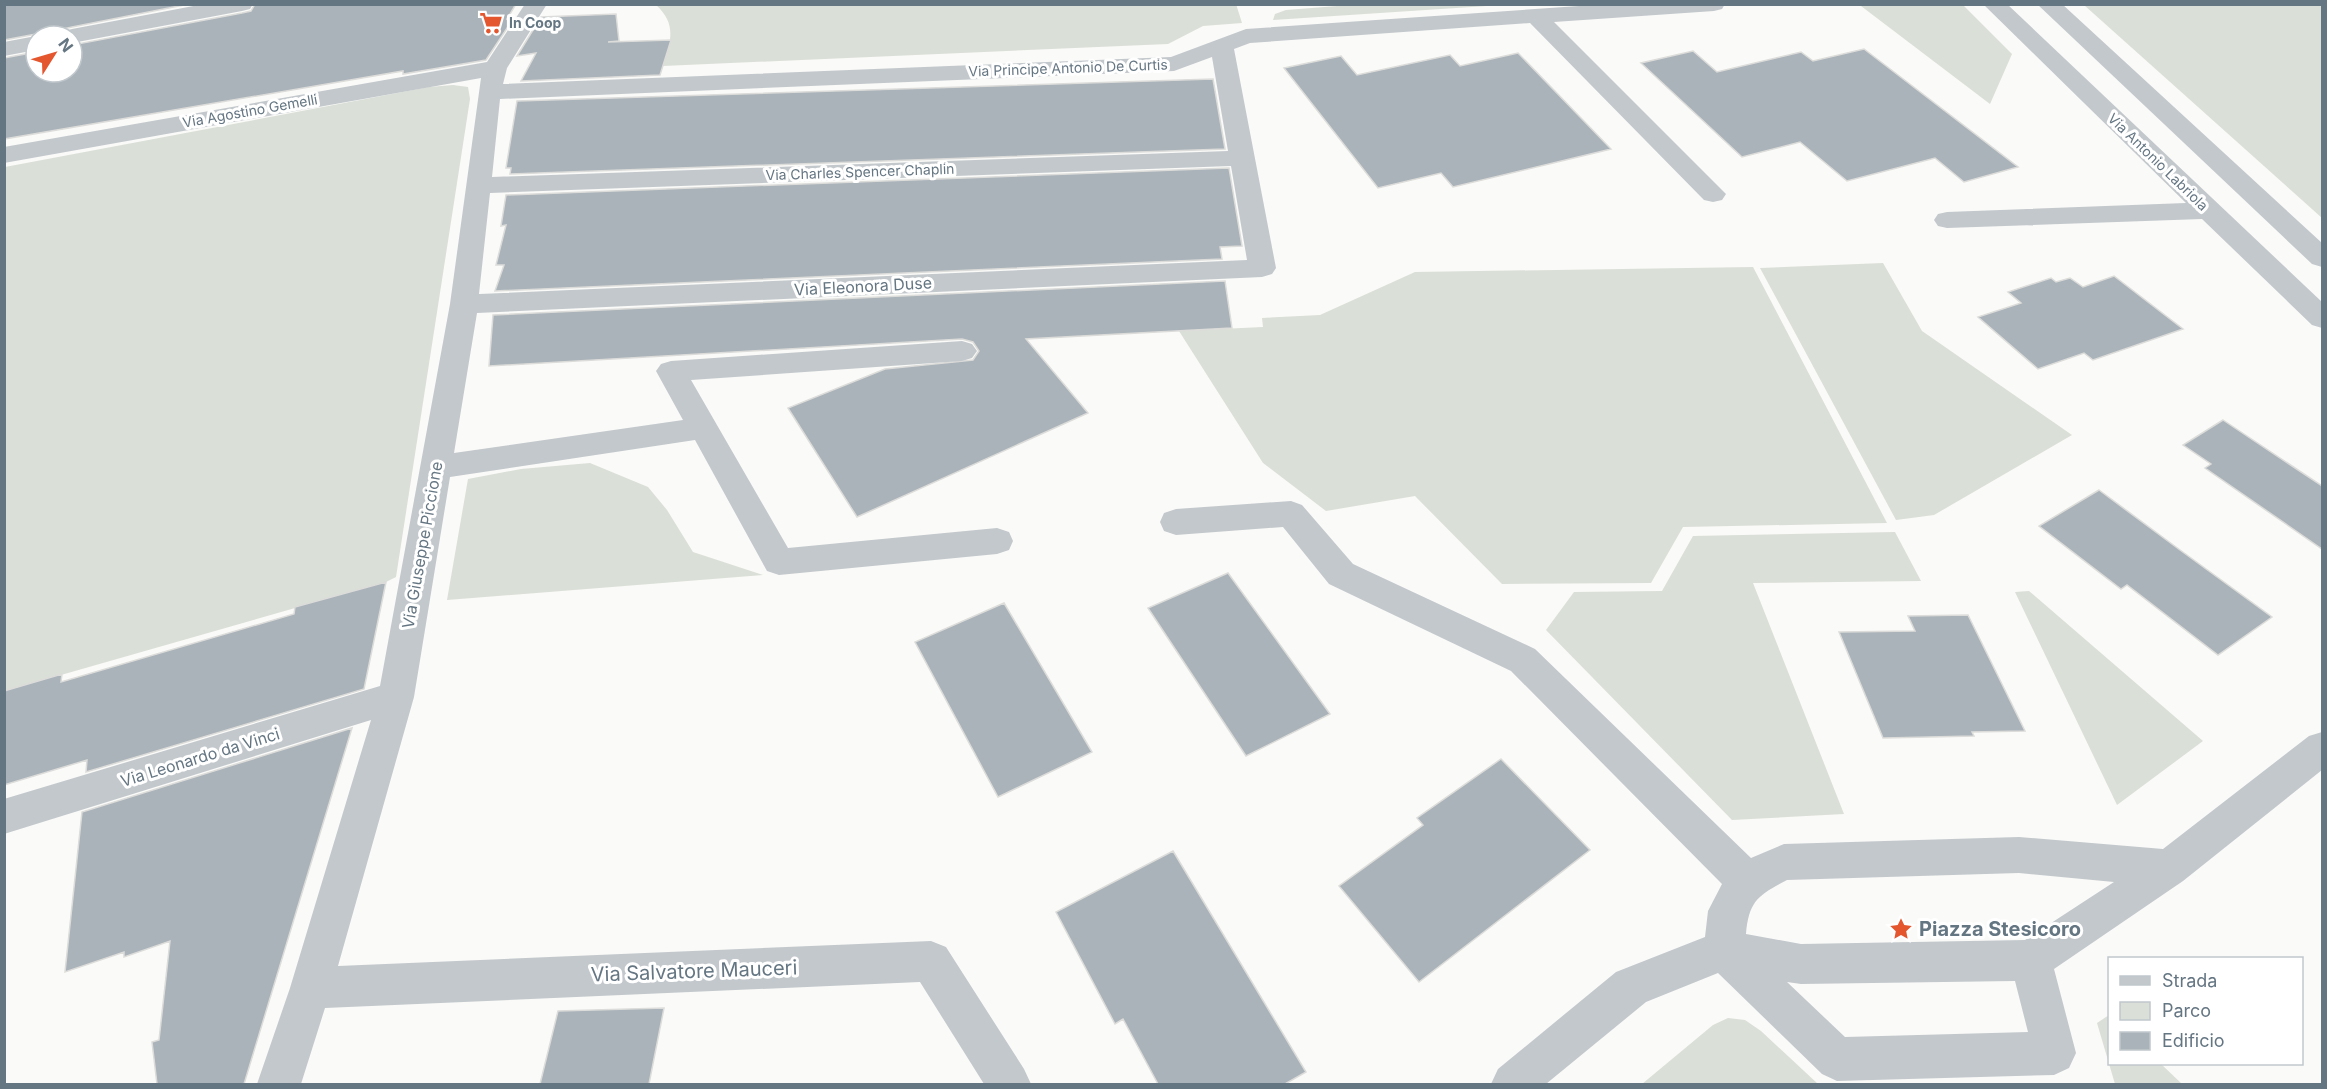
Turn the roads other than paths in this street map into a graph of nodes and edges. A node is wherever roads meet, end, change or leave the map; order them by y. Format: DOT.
graph roads {
  1 [pos="242,4"];
  2 [pos="536,4"];
  3 [pos="1714,4"];
  4 [pos="1994,4"];
  5 [pos="2048,4"];
  6 [pos="1536,17"];
  7 [pos="84,34"];
  8 [pos="24,45"];
  9 [pos="1222,46"];
  10 [pos="4,49"];
  11 [pos="492,80"];
  12 [pos="4,154"];
  13 [pos="1243,158"];
  14 [pos="478,185"];
  15 [pos="1713,194"];
  16 [pos="2209,210"];
  17 [pos="1947,220"];
  18 [pos="2322,258"];
  19 [pos="464,304"];
  20 [pos="2322,318"];
  21 [pos="962,351"];
  22 [pos="703,428"];
  23 [pos="436,467"];
  24 [pos="1176,522"];
  25 [pos="997,541"];
  26 [pos="396,697"];
  27 [pos="2322,748"];
  28 [pos="4,817"];
  29 [pos="1732,868"];
  30 [pos="2169,868"];
  31 [pos="1724,950"];
  32 [pos="2031,960"];
  33 [pos="311,987"];
  34 [pos="279,1084"];
  35 [pos="1010,1084"];
  36 [pos="1513,1084"];
  1 -- 7 [label="street"];
  2 -- 11 [label="street, Via Giuseppe Piccione"];
  3 -- 6 [label="street, Via Principe Antonio De Curtis"];
  4 -- 16 [label="street, Via Antonio Labriola"];
  5 -- 18 [label="street"];
  6 -- 9 [label="street, Via Principe Antonio De Curtis"];
  6 -- 15 [label="street"];
  8 -- 10 [label="street"];
  9 -- 11 [label="street, Via Principe Antonio De Curtis"];
  9 -- 13 [label="street"];
  11 -- 12 [label="street, Via Agostino Gemelli"];
  11 -- 14 [label="street, Via Giuseppe Piccione"];
  13 -- 14 [label="street, Via Charles Spencer Chaplin"];
  13 -- 19 [label="street, Via Eleonora Duse"];
  14 -- 19 [label="street, Via Giuseppe Piccione"];
  16 -- 17 [label="street"];
  16 -- 20 [label="street, Via Antonio Labriola"];
  19 -- 23 [label="street, Via Giuseppe Piccione"];
  21 -- 22 [label="street"];
  22 -- 23 [label="street"];
  22 -- 25 [label="street"];
  23 -- 26 [label="street, Via Giuseppe Piccione"];
  24 -- 29 [label="street"];
  26 -- 28 [label="street, Via Leonardo da Vinci"];
  26 -- 33 [label="street, Via Giuseppe Piccione"];
  27 -- 30 [label="street"];
  29 -- 30 [label="street"];
  29 -- 31 [label="street"];
  30 -- 32 [label="street"];
  31 -- 32 [label="street"];
  31 -- 32 [label="street"];
  31 -- 36 [label="street"];
  33 -- 34 [label="street, Via Giuseppe Piccione"];
  33 -- 35 [label="street, Via Salvatore Mauceri"];
}
